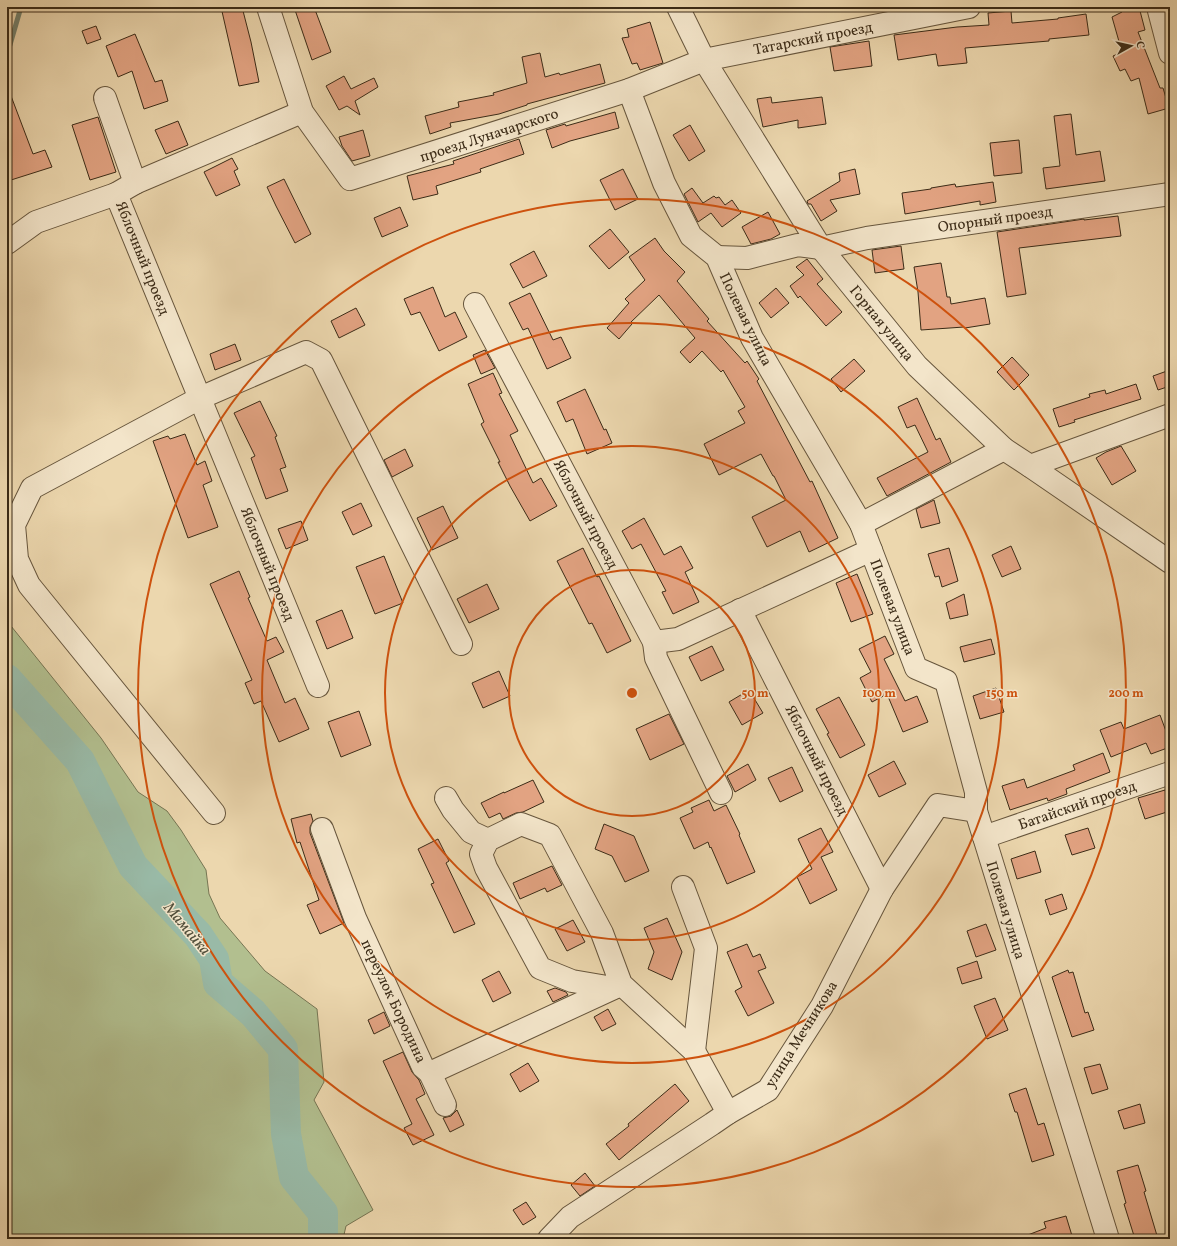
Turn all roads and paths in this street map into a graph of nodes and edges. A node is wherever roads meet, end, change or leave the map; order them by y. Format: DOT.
graph roads {
  1 [pos="268,7"];
  2 [pos="678,7"];
  3 [pos="969,7"];
  4 [pos="1158,7"];
  5 [pos="1170,53"];
  6 [pos="704,60"];
  7 [pos="629,90"];
  8 [pos="105,98"];
  9 [pos="302,112"];
  10 [pos="135,183"];
  11 [pos="116,194"];
  12 [pos="1170,194"];
  13 [pos="7,243"];
  14 [pos="821,248"];
  15 [pos="717,257"];
  16 [pos="475,304"];
  17 [pos="200,398"];
  18 [pos="1170,415"];
  19 [pos="1004,449"];
  20 [pos="1030,466"];
  21 [pos="861,524"];
  22 [pos="871,550"];
  23 [pos="1170,562"];
  24 [pos="740,610"];
  25 [pos="654,642"];
  26 [pos="461,644"];
  27 [pos="318,686"];
  28 [pos="1170,773"];
  29 [pos="721,793"];
  30 [pos="446,798"];
  31 [pos="976,811"];
  32 [pos="214,813"];
  33 [pos="322,829"];
  34 [pos="984,837"];
  35 [pos="488,840"];
  36 [pos="683,887"];
  37 [pos="882,889"];
  38 [pos="617,986"];
  39 [pos="694,1052"];
  40 [pos="430,1073"];
  41 [pos="446,1105"];
  42 [pos="728,1113"];
  43 [pos="549,1239"];
  44 [pos="1108,1239"];
  1 -- 9 [label="street"];
  2 -- 6 [label="street, Горная улица"];
  3 -- 6 [label="street, Татарский проезд"];
  4 -- 5 [label="street"];
  6 -- 7 [label="street, проезд Луначарского"];
  6 -- 14 [label="street, Горная улица"];
  7 -- 9 [label="street, проезд Луначарского"];
  7 -- 15 [label="street, Полевая улица"];
  8 -- 10 [label="street"];
  9 -- 10 [label="street, Яблочный проезд"];
  10 -- 11 [label="street, Яблочный проезд"];
  11 -- 13 [label="street"];
  11 -- 17 [label="street, Яблочный проезд"];
  12 -- 14 [label="street, Опорный проезд"];
  14 -- 15 [label="street, Опорный проезд"];
  14 -- 19 [label="street, Горная улица"];
  15 -- 21 [label="street, Полевая улица"];
  16 -- 25 [label="street, Яблочный проезд"];
  17 -- 26 [label="street"];
  17 -- 27 [label="street, Яблочный проезд"];
  17 -- 32 [label="street"];
  18 -- 20 [label="street"];
  19 -- 20 [label="street, Горная улица"];
  19 -- 21 [label="street"];
  20 -- 23 [label="street, Горная улица"];
  21 -- 22 [label="street, Полевая улица"];
  22 -- 24 [label="street"];
  22 -- 31 [label="street, Полевая улица"];
  24 -- 25 [label="street"];
  24 -- 37 [label="street, Яблочный проезд"];
  25 -- 29 [label="street, Яблочный проезд"];
  28 -- 34 [label="street, Батайский проезд"];
  30 -- 35 [label="street"];
  31 -- 34 [label="street, Полевая улица"];
  31 -- 37 [label="street, улица Мечникова"];
  33 -- 40 [label="street, переулок Бородина"];
  34 -- 44 [label="street, Полевая улица"];
  35 -- 38 [label="street"];
  35 -- 38 [label="street"];
  36 -- 39 [label="street"];
  37 -- 42 [label="street, улица Мечникова"];
  38 -- 39 [label="street"];
  38 -- 40 [label="street, переулок Бородина"];
  39 -- 42 [label="street"];
  40 -- 41 [label="street"];
  42 -- 43 [label="street, улица Мечникова"];
}
